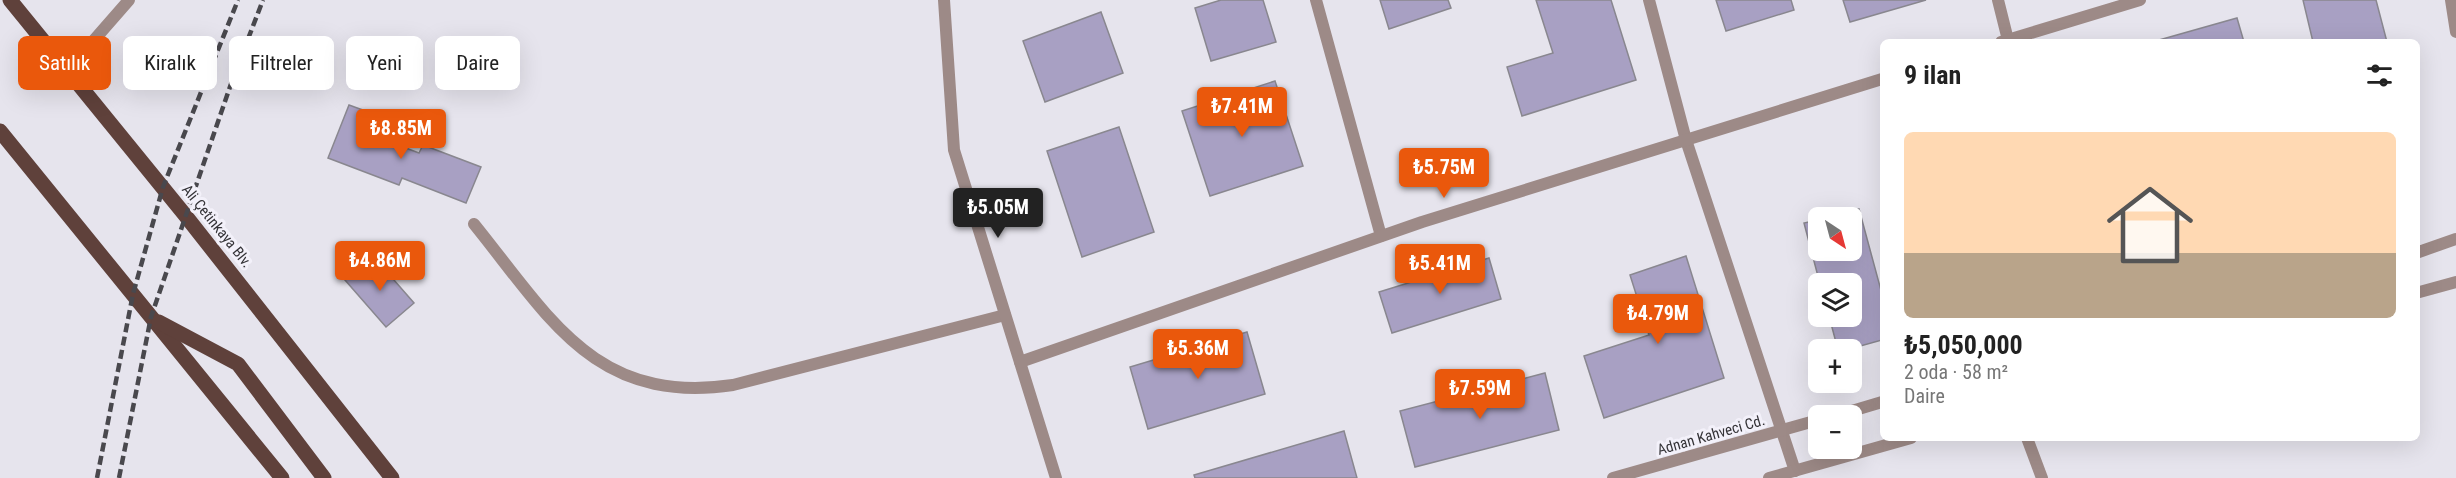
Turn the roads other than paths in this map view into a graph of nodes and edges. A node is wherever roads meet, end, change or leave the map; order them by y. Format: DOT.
graph roads {
  1 [pos="10,0"];
  2 [pos="129,0"];
  3 [pos="944,0"];
  4 [pos="1316,0"];
  5 [pos="1649,0"];
  6 [pos="1998,0"];
  7 [pos="2140,0"];
  8 [pos="2451,0"];
  9 [pos="2456,32"];
  10 [pos="39,36"];
  11 [pos="98,36"];
  12 [pos="2004,39"];
  13 [pos="2011,39"];
  14 [pos="1880,80"];
  15 [pos="84,90"];
  16 [pos="0,131"];
  17 [pos="1686,140"];
  18 [pos="474,224"];
  19 [pos="1381,236"];
  20 [pos="2456,238"];
  21 [pos="2420,252"];
  22 [pos="2456,282"];
  23 [pos="2420,292"];
  24 [pos="1005,315"];
  25 [pos="151,317"];
  26 [pos="1020,362"];
  27 [pos="1880,403"];
  28 [pos="1862,408"];
  29 [pos="1808,423"];
  30 [pos="1782,430"];
  31 [pos="1900,441"];
  32 [pos="2028,441"];
  33 [pos="1795,471"];
  34 [pos="282,478"];
  35 [pos="324,478"];
  36 [pos="393,478"];
  37 [pos="1056,478"];
  38 [pos="1613,478"];
  39 [pos="1769,478"];
  40 [pos="2042,478"];
  1 -- 10 [label="main road, Ali Çetinkaya Blv."];
  2 -- 11 [label="street"];
  3 -- 24 [label="street"];
  4 -- 19 [label="street"];
  5 -- 17 [label="street"];
  6 -- 12 [label="street"];
  7 -- 13 [label="street"];
  8 -- 9 [label="street"];
  14 -- 17 [label="street"];
  15 -- 36 [label="main road, Ali Çetinkaya Blv."];
  16 -- 25 [label="main road"];
  17 -- 19 [label="street"];
  17 -- 30 [label="street"];
  18 -- 24 [label="street"];
  19 -- 26 [label="street"];
  20 -- 21 [label="street"];
  22 -- 23 [label="street"];
  24 -- 26 [label="street"];
  25 -- 34 [label="main road"];
  25 -- 35 [label="main road"];
  26 -- 37 [label="street"];
  27 -- 28 [label="street"];
  29 -- 30 [label="street, Adnan Kahveci Cd."];
  30 -- 33 [label="street"];
  30 -- 38 [label="street, Adnan Kahveci Cd."];
  31 -- 33 [label="street"];
  32 -- 40 [label="street"];
  33 -- 39 [label="street"];
}
